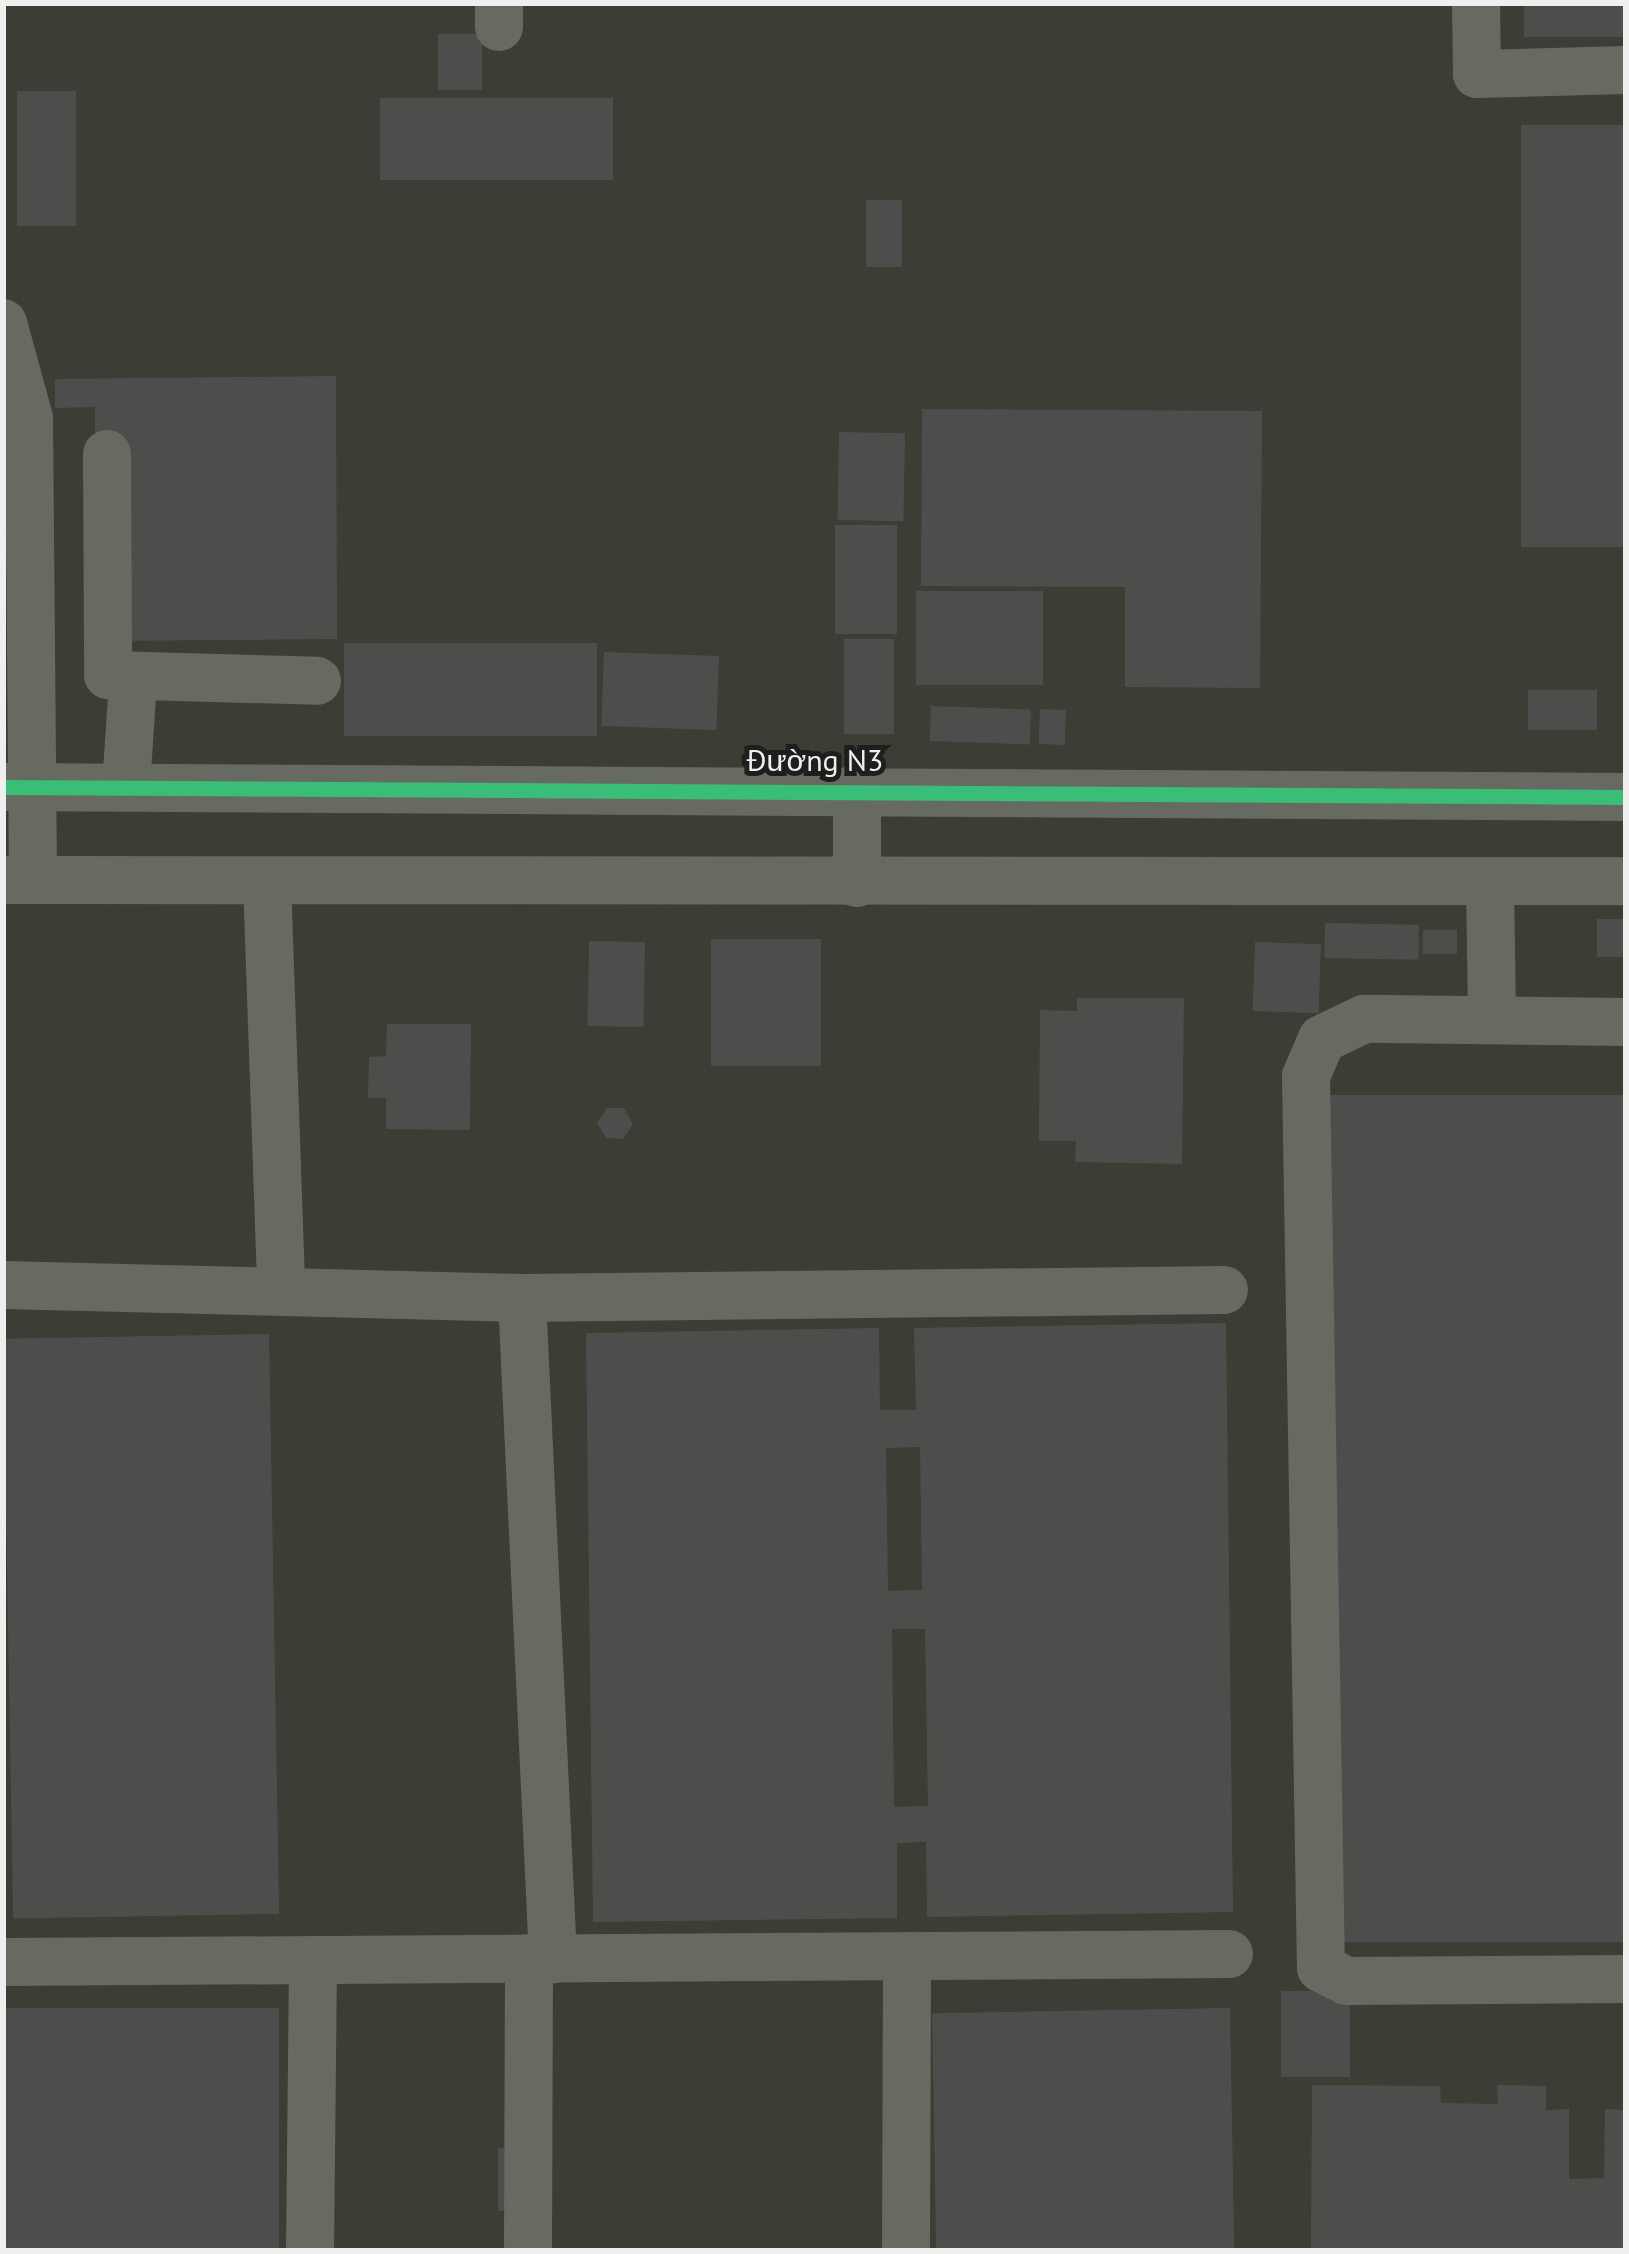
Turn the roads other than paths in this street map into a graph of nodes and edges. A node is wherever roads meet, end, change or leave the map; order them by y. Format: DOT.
graph roads {
  1 [pos="1476,3"];
  2 [pos="1626,70"];
  3 [pos="3,323"];
  4 [pos="107,454"];
  5 [pos="17,540"];
  6 [pos="317,681"];
  7 [pos="134,682"];
  8 [pos="17,787"];
  9 [pos="856,787"];
  10 [pos="126,788"];
  11 [pos="1626,797"];
  12 [pos="18,880"];
  13 [pos="267,881"];
  14 [pos="1626,881"];
  15 [pos="857,883"];
  16 [pos="1490,885"];
  17 [pos="1492,1018"];
  18 [pos="1626,1022"];
  19 [pos="3,1285"];
  20 [pos="1224,1290"];
  21 [pos="281,1292"];
  22 [pos="522,1298"];
  23 [pos="1229,1954"];
  24 [pos="907,1956"];
  25 [pos="541,1958"];
  26 [pos="313,1960"];
  27 [pos="3,1962"];
  28 [pos="1626,1979"];
  29 [pos="310,2251"];
  30 [pos="527,2251"];
  31 [pos="906,2251"];
  1 -- 2 [label="street"];
  3 -- 5 [label="street"];
  4 -- 7 [label="street"];
  5 -- 8 [label="street"];
  6 -- 7 [label="street"];
  7 -- 10 [label="street"];
  8 -- 10 [label="street, Đường N3"];
  8 -- 12 [label="street"];
  9 -- 10 [label="street, Đường N3"];
  9 -- 11 [label="street, Đường N3"];
  9 -- 15 [label="street"];
  12 -- 13 [label="street"];
  13 -- 15 [label="street"];
  13 -- 21 [label="street"];
  14 -- 16 [label="street"];
  15 -- 16 [label="street"];
  16 -- 17 [label="street"];
  17 -- 18 [label="street"];
  17 -- 28 [label="street"];
  19 -- 21 [label="street"];
  20 -- 22 [label="street"];
  21 -- 22 [label="street"];
  22 -- 25 [label="street"];
  23 -- 24 [label="street"];
  24 -- 25 [label="street"];
  24 -- 31 [label="street"];
  25 -- 26 [label="street"];
  25 -- 30 [label="street"];
  26 -- 27 [label="street"];
  26 -- 29 [label="street"];
}
